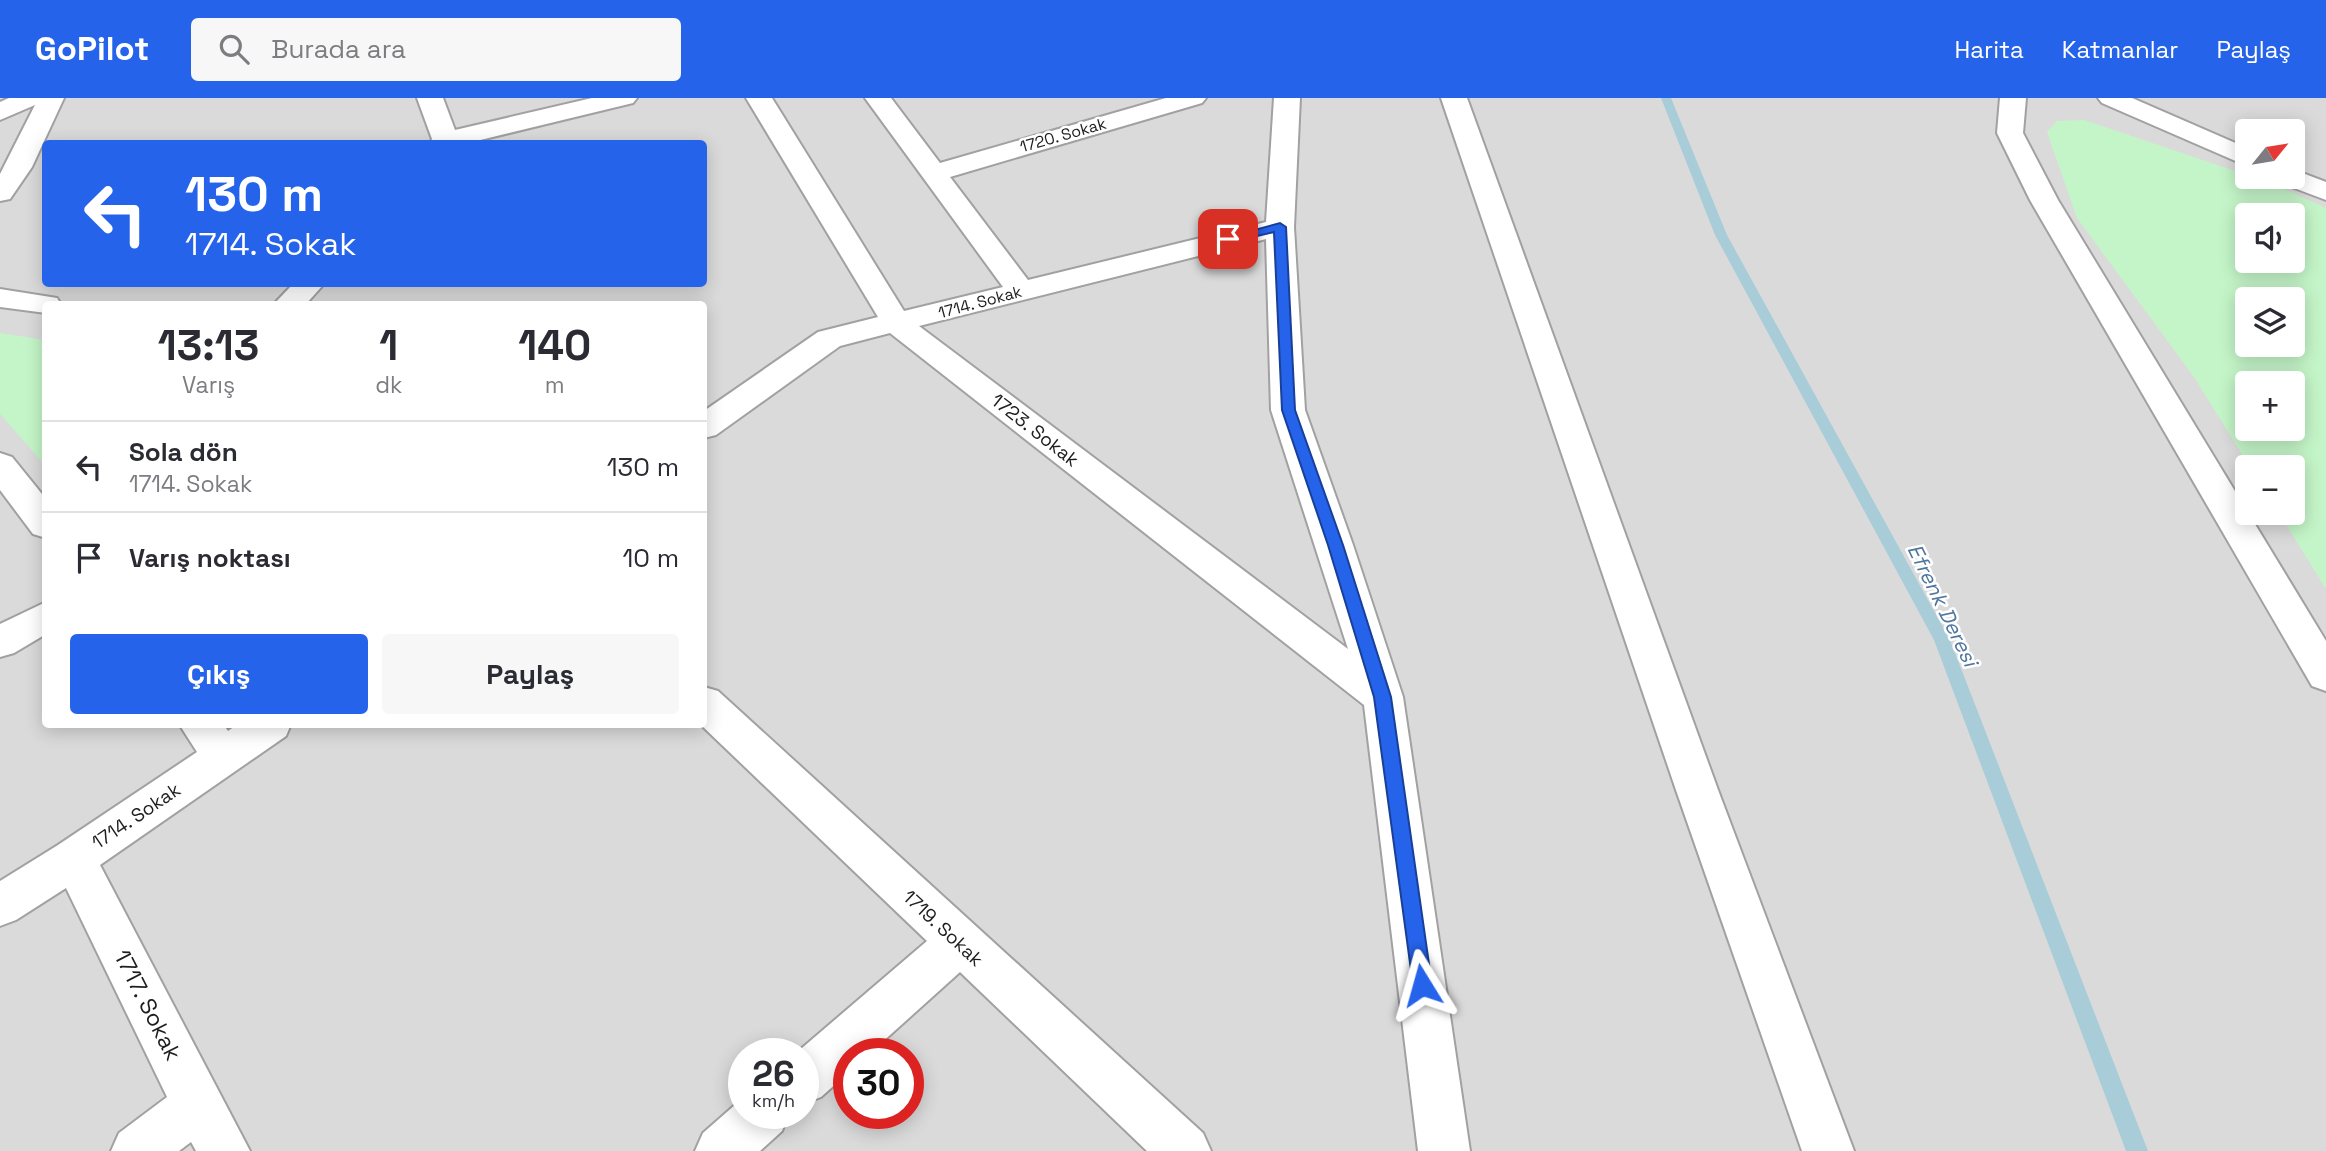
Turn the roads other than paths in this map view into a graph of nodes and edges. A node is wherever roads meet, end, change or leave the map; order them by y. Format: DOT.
graph roads {
  1 [pos="29,98"];
  2 [pos="51,98"];
  3 [pos="430,98"];
  4 [pos="624,98"];
  5 [pos="759,98"];
  6 [pos="878,98"];
  7 [pos="1193,98"];
  8 [pos="1287,98"];
  9 [pos="1454,98"];
  10 [pos="2013,98"];
  11 [pos="2111,98"];
  12 [pos="0,112"];
  13 [pos="443,140"];
  14 [pos="452,140"];
  15 [pos="2235,153"];
  16 [pos="934,173"];
  17 [pos="2305,183"];
  18 [pos="2326,192"];
  19 [pos="0,193"];
  20 [pos="1280,227"];
  21 [pos="306,287"];
  22 [pos="1021,290"];
  23 [pos="0,298"];
  24 [pos="292,301"];
  25 [pos="42,303"];
  26 [pos="897,324"];
  27 [pos="707,425"];
  28 [pos="0,465"];
  29 [pos="42,520"];
  30 [pos="42,618"];
  31 [pos="0,642"];
  32 [pos="2326,676"];
  33 [pos="1383,697"];
  34 [pos="707,707"];
  35 [pos="257,728"];
  36 [pos="211,741"];
  37 [pos="74,859"];
  38 [pos="0,905"];
  39 [pos="959,943"];
  40 [pos="819,1065"];
  41 [pos="198,1105"];
  42 [pos="745,1129"];
  43 [pos="137,1151"];
  44 [pos="224,1151"];
  45 [pos="720,1151"];
  46 [pos="1185,1151"];
  47 [pos="1444,1151"];
  48 [pos="1828,1151"];
  1 -- 12 [label="street"];
  2 -- 19 [label="street"];
  3 -- 13 [label="street"];
  4 -- 14 [label="street"];
  5 -- 26 [label="street, 1723. Sokak"];
  6 -- 16 [label="street"];
  7 -- 16 [label="street, 1720. Sokak"];
  8 -- 20 [label="street"];
  9 -- 48 [label="street"];
  10 -- 32 [label="street"];
  11 -- 15 [label="street"];
  16 -- 22 [label="street"];
  17 -- 18 [label="street"];
  20 -- 22 [label="street, 1714. Sokak"];
  20 -- 33 [label="street"];
  21 -- 24 [label="street"];
  22 -- 26 [label="street, 1714. Sokak"];
  23 -- 25 [label="street"];
  26 -- 27 [label="street, 1714. Sokak"];
  26 -- 33 [label="street, 1723. Sokak"];
  28 -- 29 [label="street"];
  30 -- 31 [label="street"];
  33 -- 47 [label="street"];
  34 -- 39 [label="street, 1719. Sokak"];
  35 -- 36 [label="street, 1714. Sokak"];
  36 -- 37 [label="street, 1714. Sokak"];
  37 -- 38 [label="street, 1714. Sokak"];
  37 -- 41 [label="street, 1717. Sokak"];
  39 -- 40 [label="street"];
  39 -- 46 [label="street, 1719. Sokak"];
  41 -- 43 [label="street"];
  41 -- 44 [label="street, 1717. Sokak"];
  42 -- 45 [label="street"];
}
